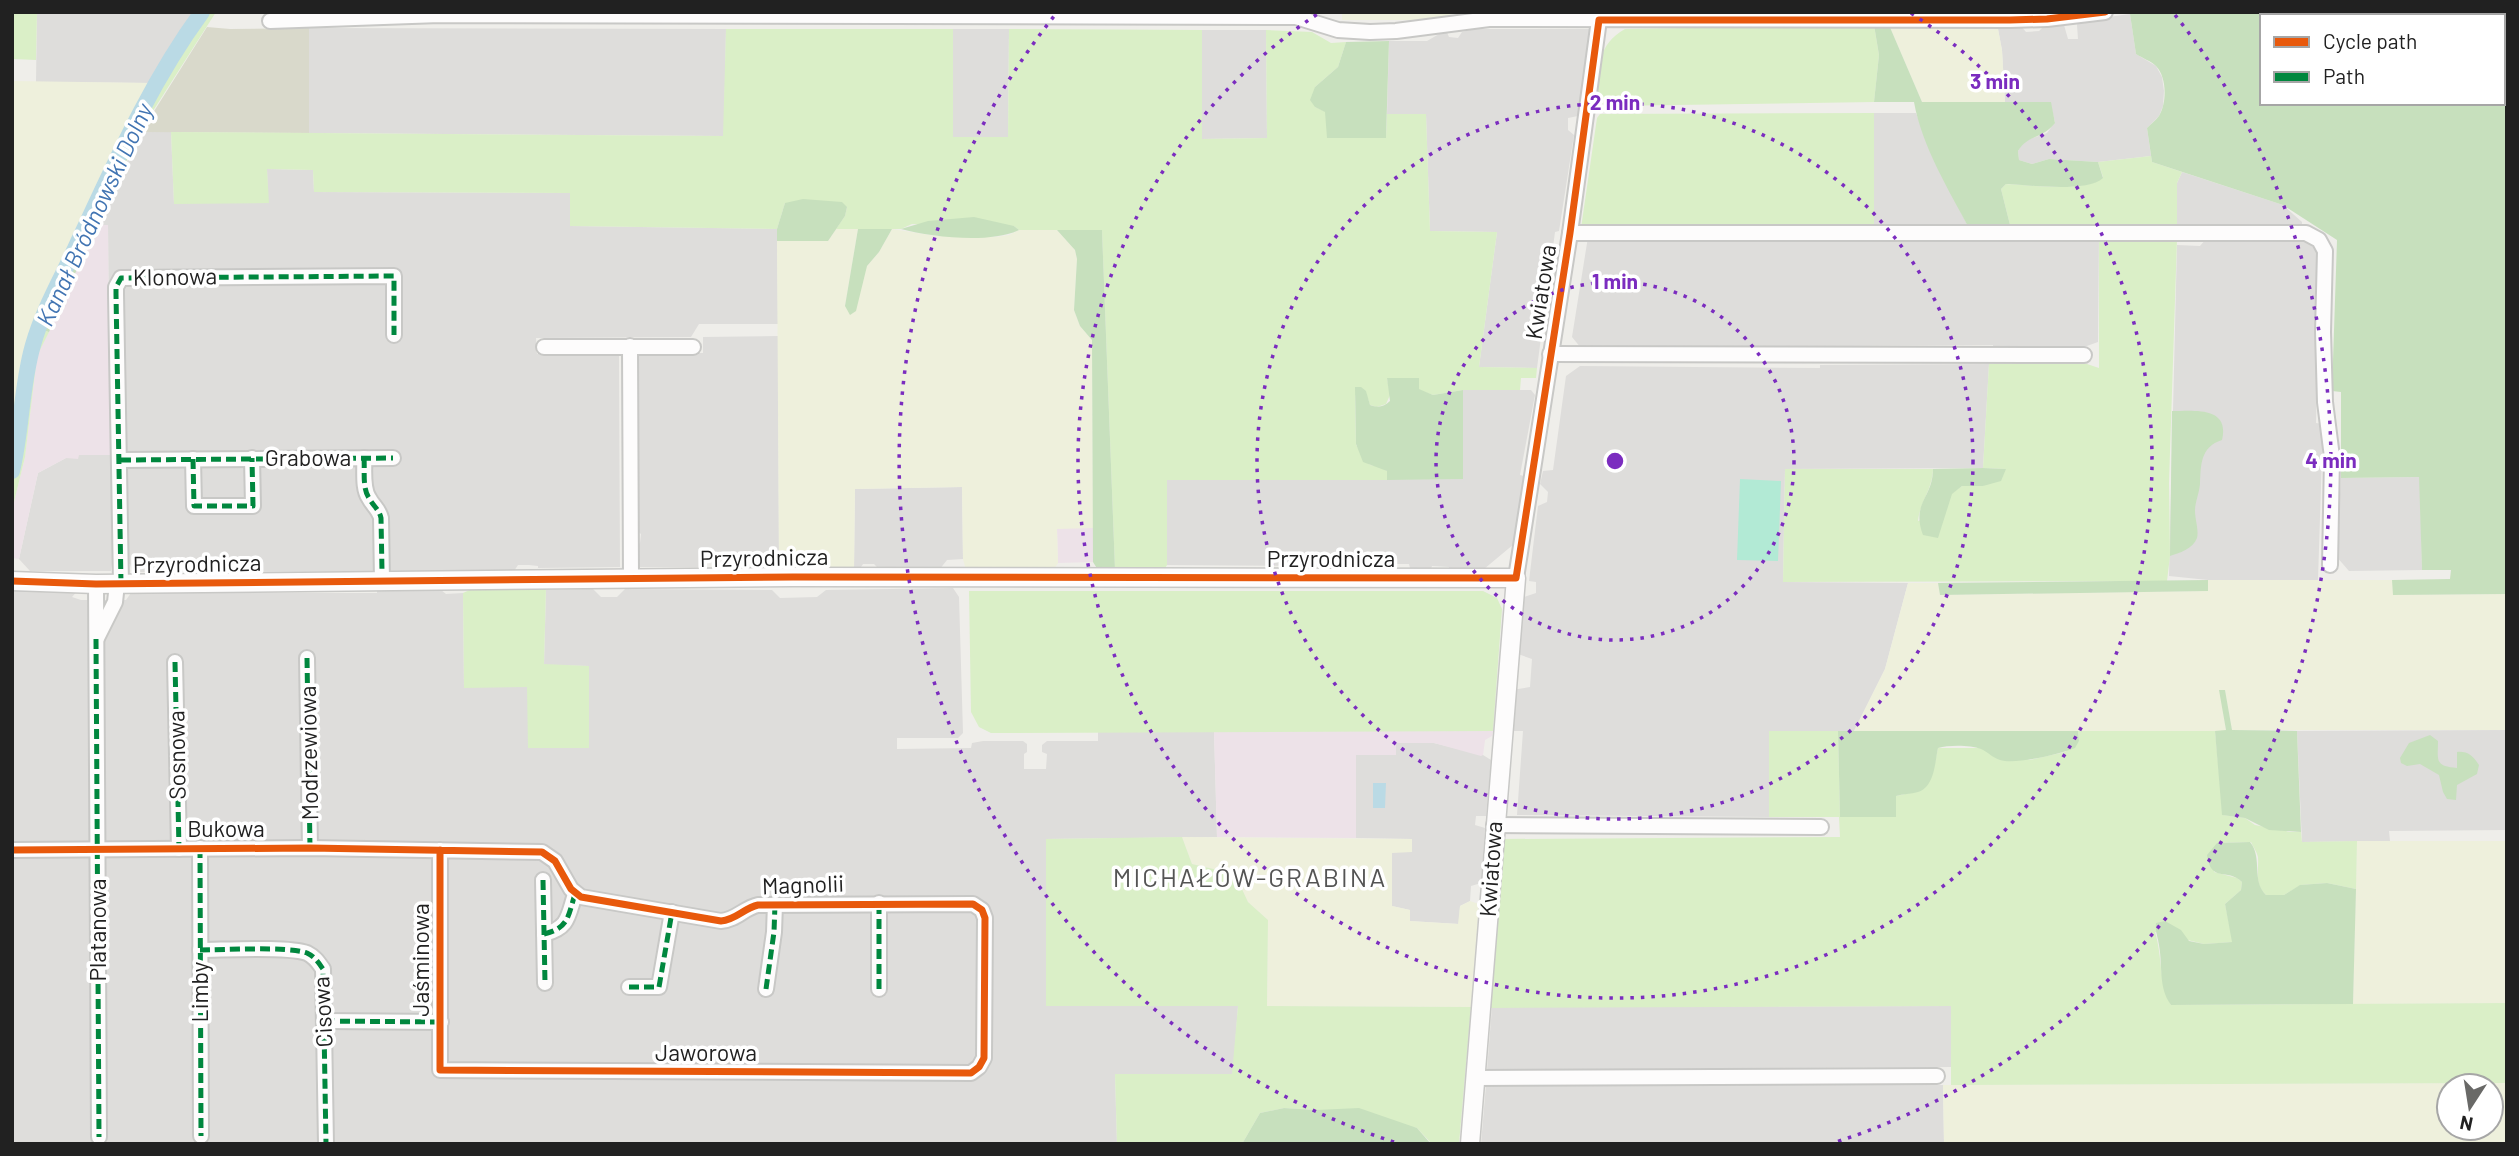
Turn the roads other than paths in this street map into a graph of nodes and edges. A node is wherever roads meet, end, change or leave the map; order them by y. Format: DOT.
graph roads {
  1 [pos="2105,12"];
  2 [pos="1598,16"];
  3 [pos="270,21"];
  4 [pos="1570,233"];
  5 [pos="394,335"];
  6 [pos="544,346"];
  7 [pos="630,346"];
  8 [pos="693,347"];
  9 [pos="1550,354"];
  10 [pos="2084,355"];
  11 [pos="252,458"];
  12 [pos="364,458"];
  13 [pos="393,458"];
  14 [pos="193,459"];
  15 [pos="121,460"];
  16 [pos="2330,565"];
  17 [pos="631,578"];
  18 [pos="1516,578"];
  19 [pos="12,581"];
  20 [pos="382,581"];
  21 [pos="96,584"];
  22 [pos="119,584"];
  23 [pos="96,639"];
  24 [pos="307,658"];
  25 [pos="176,662"];
  26 [pos="1494,825"];
  27 [pos="1822,827"];
  28 [pos="200,848"];
  29 [pos="310,848"];
  30 [pos="179,849"];
  31 [pos="12,850"];
  32 [pos="98,850"];
  33 [pos="440,850"];
  34 [pos="543,880"];
  35 [pos="575,894"];
  36 [pos="879,903"];
  37 [pos="775,904"];
  38 [pos="672,912"];
  39 [pos="544,934"];
  40 [pos="200,950"];
  41 [pos="545,983"];
  42 [pos="629,987"];
  43 [pos="766,989"];
  44 [pos="879,989"];
  45 [pos="325,1021"];
  46 [pos="441,1022"];
  47 [pos="440,1070"];
  48 [pos="971,1073"];
  49 [pos="1937,1076"];
  50 [pos="1475,1078"];
  51 [pos="201,1136"];
  52 [pos="99,1137"];
  53 [pos="326,1144"];
  54 [pos="1470,1144"];
  1 -- 2 [label="street"];
  2 -- 3 [label="street"];
  2 -- 4 [label="street, Kwiatowa"];
  4 -- 9 [label="street, Kwiatowa"];
  4 -- 16 [label="street"];
  5 -- 15 [label="street, Klonowa"];
  6 -- 7 [label="street"];
  7 -- 8 [label="street"];
  7 -- 17 [label="street"];
  9 -- 10 [label="street"];
  9 -- 18 [label="street, Kwiatowa"];
  11 -- 12 [label="street, Grabowa"];
  11 -- 14 [label="street, Grabowa"];
  11 -- 14 [label="street, Grabowa"];
  12 -- 13 [label="street, Grabowa"];
  12 -- 20 [label="street, Grabowa"];
  14 -- 15 [label="street, Grabowa"];
  15 -- 22 [label="street, Klonowa"];
  17 -- 18 [label="street, Przyrodnicza"];
  17 -- 20 [label="street, Przyrodnicza"];
  18 -- 26 [label="street, Kwiatowa"];
  19 -- 21 [label="street, Przyrodnicza"];
  20 -- 22 [label="street, Przyrodnicza"];
  21 -- 22 [label="street, Przyrodnicza"];
  21 -- 23 [label="street, Platanowa"];
  22 -- 23 [label="street, Platanowa"];
  23 -- 32 [label="street, Platanowa"];
  24 -- 29 [label="street, Modrzewiowa"];
  25 -- 30 [label="street, Sosnowa"];
  26 -- 27 [label="street"];
  26 -- 50 [label="street, Kwiatowa"];
  28 -- 29 [label="street, Bukowa"];
  28 -- 30 [label="street, Bukowa"];
  28 -- 40 [label="street, Limby"];
  29 -- 33 [label="street, Bukowa"];
  30 -- 32 [label="street, Bukowa"];
  31 -- 32 [label="street, Bukowa"];
  32 -- 52 [label="street, Platanowa"];
  33 -- 35 [label="street"];
  33 -- 46 [label="street, Jaśminowa"];
  34 -- 39 [label="street"];
  35 -- 38 [label="street, Magnolii"];
  35 -- 39 [label="street"];
  36 -- 37 [label="street, Magnolii"];
  36 -- 44 [label="street"];
  36 -- 48 [label="street, Magnolii"];
  37 -- 38 [label="street, Magnolii"];
  37 -- 43 [label="street"];
  38 -- 42 [label="street"];
  39 -- 41 [label="street"];
  40 -- 45 [label="street, Cisowa"];
  40 -- 51 [label="street, Limby"];
  45 -- 46 [label="street"];
  45 -- 53 [label="street, Cisowa"];
  46 -- 47 [label="street, Jaśminowa"];
  47 -- 48 [label="street, Jaworowa"];
  49 -- 50 [label="street"];
  50 -- 54 [label="street, Kwiatowa"];
}
